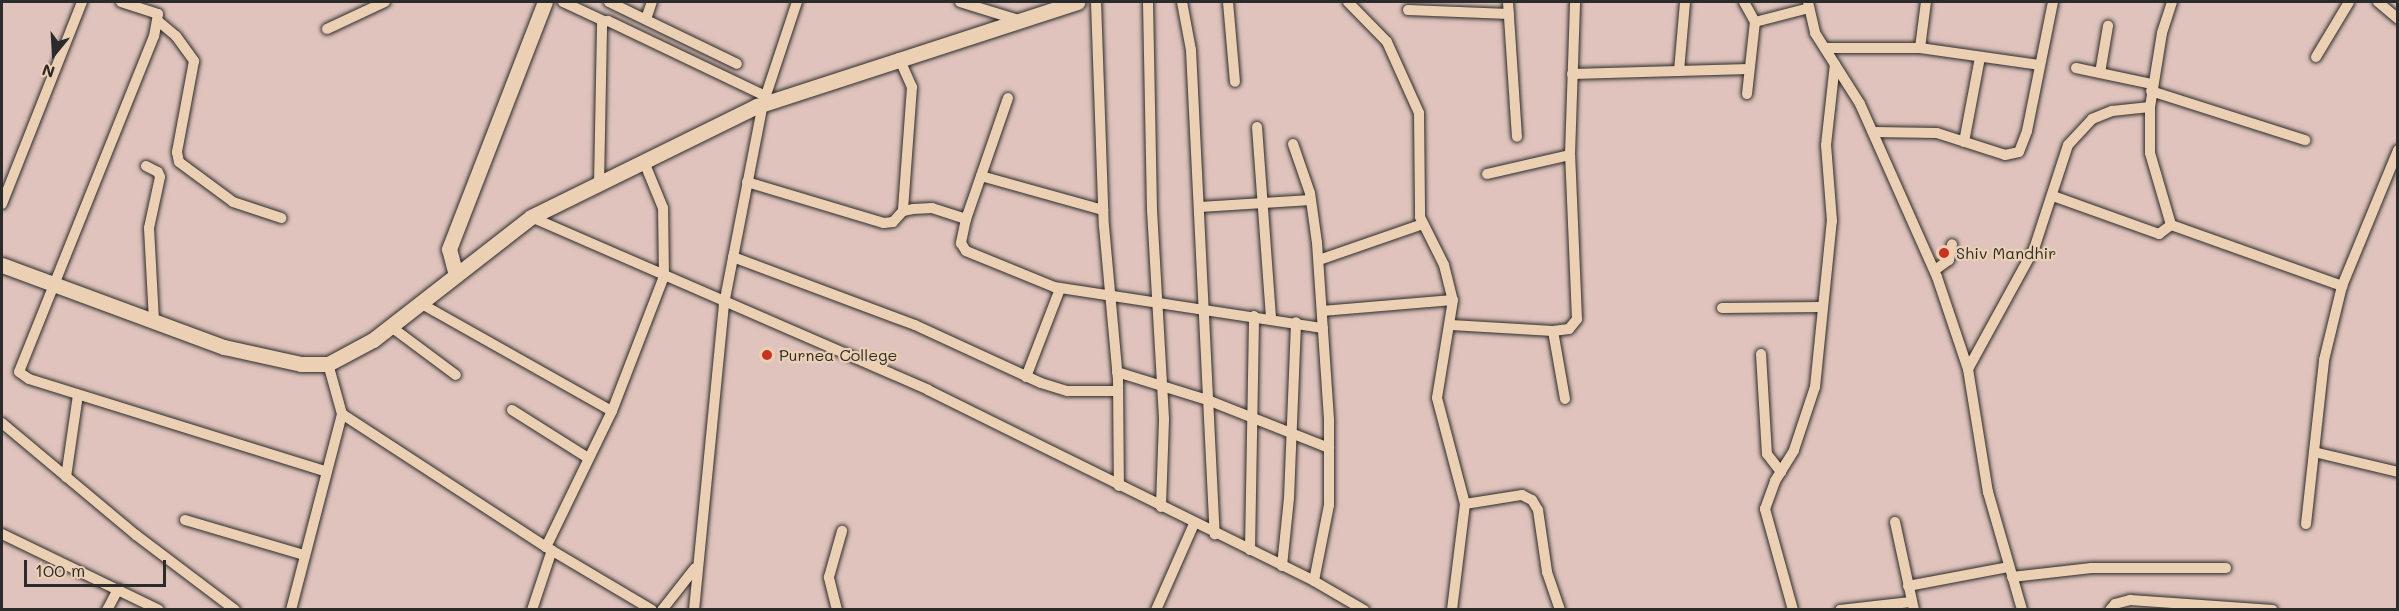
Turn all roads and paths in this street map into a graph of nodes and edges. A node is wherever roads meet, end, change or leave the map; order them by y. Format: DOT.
graph roads {
  1 [pos="82,2"];
  2 [pos="122,2"];
  3 [pos="385,2"];
  4 [pos="545,2"];
  5 [pos="563,2"];
  6 [pos="609,2"];
  7 [pos="652,2"];
  8 [pos="797,2"];
  9 [pos="960,2"];
  10 [pos="1073,2"];
  11 [pos="1096,2"];
  12 [pos="1148,2"];
  13 [pos="1182,2"];
  14 [pos="1228,2"];
  15 [pos="1348,2"];
  16 [pos="1508,2"];
  17 [pos="1575,2"];
  18 [pos="1744,2"];
  19 [pos="1926,2"];
  20 [pos="2053,2"];
  21 [pos="2172,2"];
  22 [pos="2349,2"];
  23 [pos="2378,2"];
  24 [pos="1684,3"];
  25 [pos="1809,5"];
  26 [pos="1408,10"];
  27 [pos="1509,14"];
  28 [pos="646,19"];
  29 [pos="1015,19"];
  30 [pos="2397,19"];
  31 [pos="158,21"];
  32 [pos="604,21"];
  33 [pos="1755,22"];
  34 [pos="2108,26"];
  35 [pos="327,29"];
  36 [pos="1824,48"];
  37 [pos="1920,48"];
  38 [pos="1980,57"];
  39 [pos="2316,57"];
  40 [pos="898,58"];
  41 [pos="737,64"];
  42 [pos="1835,64"];
  43 [pos="2039,65"];
  44 [pos="2076,68"];
  45 [pos="1749,69"];
  46 [pos="1679,71"];
  47 [pos="2100,73"];
  48 [pos="1572,74"];
  49 [pos="1235,82"];
  50 [pos="2152,88"];
  51 [pos="1747,93"];
  52 [pos="1008,98"];
  53 [pos="764,100"];
  54 [pos="2150,107"];
  55 [pos="1257,127"];
  56 [pos="1873,132"];
  57 [pos="1517,137"];
  58 [pos="2305,140"];
  59 [pos="1964,142"];
  60 [pos="1293,144"];
  61 [pos="2397,150"];
  62 [pos="1570,155"];
  63 [pos="644,162"];
  64 [pos="146,166"];
  65 [pos="1486,174"];
  66 [pos="981,176"];
  67 [pos="747,182"];
  68 [pos="599,184"];
  69 [pos="2053,196"];
  70 [pos="1311,200"];
  71 [pos="2,204"];
  72 [pos="1262,204"];
  73 [pos="1200,207"];
  74 [pos="1103,210"];
  75 [pos="903,211"];
  76 [pos="281,218"];
  77 [pos="531,218"];
  78 [pos="966,219"];
  79 [pos="1423,224"];
  80 [pos="2171,225"];
  81 [pos="1952,244"];
  82 [pos="733,257"];
  83 [pos="1318,260"];
  84 [pos="2,265"];
  85 [pos="1935,270"];
  86 [pos="456,275"];
  87 [pos="664,276"];
  88 [pos="57,283"];
  89 [pos="2342,286"];
  90 [pos="1060,289"];
  91 [pos="1111,299"];
  92 [pos="1453,300"];
  93 [pos="420,303"];
  94 [pos="724,304"];
  95 [pos="1158,304"];
  96 [pos="1821,307"];
  97 [pos="1722,308"];
  98 [pos="1322,311"];
  99 [pos="1207,312"];
  100 [pos="1254,316"];
  101 [pos="1270,319"];
  102 [pos="154,320"];
  103 [pos="1296,322"];
  104 [pos="1451,325"];
  105 [pos="390,326"];
  106 [pos="1323,328"];
  107 [pos="1553,331"];
  108 [pos="1761,354"];
  109 [pos="328,364"];
  110 [pos="1968,369"];
  111 [pos="1117,372"];
  112 [pos="456,375"];
  113 [pos="1026,377"];
  114 [pos="1163,388"];
  115 [pos="1118,391"];
  116 [pos="78,394"];
  117 [pos="1564,399"];
  118 [pos="1210,402"];
  119 [pos="512,410"];
  120 [pos="612,411"];
  121 [pos="342,414"];
  122 [pos="1255,418"];
  123 [pos="2,423"];
  124 [pos="1292,432"];
  125 [pos="1329,448"];
  126 [pos="2314,452"];
  127 [pos="588,458"];
  128 [pos="324,471"];
  129 [pos="1781,472"];
  130 [pos="2397,472"];
  131 [pos="66,477"];
  132 [pos="1119,486"];
  133 [pos="1465,504"];
  134 [pos="1161,507"];
  135 [pos="185,520"];
  136 [pos="1895,522"];
  137 [pos="1194,524"];
  138 [pos="2306,524"];
  139 [pos="842,531"];
  140 [pos="2,534"];
  141 [pos="1215,534"];
  142 [pos="549,548"];
  143 [pos="1250,550"];
  144 [pos="304,555"];
  145 [pos="1282,566"];
  146 [pos="695,568"];
  147 [pos="2226,568"];
  148 [pos="2011,572"];
  149 [pos="1314,581"];
  150 [pos="1908,586"];
  151 [pos="118,589"];
  152 [pos="2150,605"];
  153 [pos="1913,606"];
  154 [pos="107,609"];
  155 [pos="159,609"];
  156 [pos="235,609"];
  157 [pos="291,609"];
  158 [pos="532,609"];
  159 [pos="652,609"];
  160 [pos="662,609"];
  161 [pos="694,609"];
  162 [pos="837,609"];
  163 [pos="1156,609"];
  164 [pos="1364,609"];
  165 [pos="1452,609"];
  166 [pos="1560,609"];
  167 [pos="1793,609"];
  168 [pos="1840,609"];
  169 [pos="2022,609"];
  170 [pos="2110,609"];
  171 [pos="2273,609"];
  1 -- 71 [label="street"];
  2 -- 31 [label="street"];
  3 -- 35 [label="street"];
  4 -- 86 [label="street"];
  5 -- 32 [label="street"];
  6 -- 28 [label="street"];
  7 -- 28 [label="street"];
  8 -- 53 [label="street"];
  9 -- 29 [label="street"];
  10 -- 29 [label="street"];
  11 -- 74 [label="street"];
  12 -- 95 [label="street"];
  13 -- 73 [label="street"];
  14 -- 49 [label="street"];
  15 -- 79 [label="street"];
  16 -- 27 [label="street"];
  17 -- 48 [label="street"];
  18 -- 33 [label="street"];
  19 -- 37 [label="street"];
  20 -- 43 [label="street"];
  21 -- 50 [label="street"];
  22 -- 39 [label="street"];
  23 -- 30 [label="street"];
  24 -- 46 [label="street"];
  25 -- 33 [label="street"];
  25 -- 36 [label="street"];
  26 -- 27 [label="street"];
  27 -- 57 [label="street"];
  28 -- 41 [label="street"];
  29 -- 40 [label="street"];
  31 -- 76 [label="street"];
  31 -- 88 [label="street"];
  32 -- 53 [label="street"];
  32 -- 68 [label="street"];
  33 -- 45 [label="street"];
  34 -- 47 [label="street"];
  36 -- 37 [label="street"];
  36 -- 42 [label="street"];
  37 -- 38 [label="street"];
  38 -- 43 [label="street"];
  38 -- 59 [label="street"];
  40 -- 53 [label="street"];
  40 -- 75 [label="street"];
  42 -- 56 [label="street"];
  42 -- 96 [label="street"];
  43 -- 59 [label="street"];
  44 -- 47 [label="street"];
  45 -- 46 [label="street"];
  45 -- 51 [label="street"];
  46 -- 48 [label="street"];
  47 -- 50 [label="street"];
  48 -- 62 [label="street"];
  50 -- 54 [label="street"];
  50 -- 58 [label="street"];
  52 -- 66 [label="street"];
  53 -- 63 [label="street"];
  53 -- 67 [label="street"];
  54 -- 69 [label="street"];
  54 -- 80 [label="street"];
  55 -- 72 [label="street"];
  56 -- 59 [label="street"];
  56 -- 85 [label="street"];
  60 -- 70 [label="street"];
  61 -- 89 [label="street"];
  62 -- 65 [label="street"];
  62 -- 107 [label="street"];
  63 -- 68 [label="street"];
  63 -- 87 [label="street"];
  64 -- 102 [label="street"];
  66 -- 74 [label="street"];
  66 -- 78 [label="street"];
  67 -- 75 [label="street"];
  67 -- 82 [label="street"];
  68 -- 77 [label="street"];
  69 -- 80 [label="street"];
  69 -- 110 [label="street"];
  70 -- 72 [label="street"];
  70 -- 83 [label="street"];
  72 -- 73 [label="street"];
  72 -- 101 [label="street"];
  73 -- 99 [label="street"];
  74 -- 91 [label="street"];
  75 -- 78 [label="street"];
  77 -- 86 [label="street"];
  77 -- 87 [label="street"];
  78 -- 90 [label="street"];
  79 -- 83 [label="street"];
  79 -- 92 [label="street"];
  80 -- 89 [label="street"];
  81 -- 85 [label="street"];
  82 -- 94 [label="street"];
  82 -- 113 [label="street"];
  83 -- 98 [label="street"];
  84 -- 88 [label="street"];
  85 -- 110 [label="street"];
  86 -- 93 [label="street"];
  87 -- 94 [label="street"];
  87 -- 120 [label="street"];
  88 -- 102 [label="street"];
  88 -- 116 [label="street"];
  89 -- 126 [label="street"];
  90 -- 91 [label="street"];
  90 -- 113 [label="street"];
  91 -- 95 [label="street"];
  91 -- 111 [label="street"];
  92 -- 98 [label="street"];
  92 -- 104 [label="street"];
  93 -- 105 [label="street"];
  93 -- 120 [label="street"];
  94 -- 132 [label="street"];
  94 -- 146 [label="street"];
  95 -- 99 [label="street"];
  95 -- 114 [label="street"];
  96 -- 97 [label="street"];
  96 -- 129 [label="street"];
  98 -- 106 [label="street"];
  99 -- 100 [label="street"];
  99 -- 118 [label="street"];
  100 -- 101 [label="street"];
  100 -- 122 [label="street"];
  101 -- 103 [label="street"];
  102 -- 109 [label="street"];
  103 -- 106 [label="street"];
  103 -- 124 [label="street"];
  104 -- 107 [label="street"];
  104 -- 133 [label="street"];
  105 -- 109 [label="street"];
  105 -- 112 [label="street"];
  106 -- 125 [label="street"];
  107 -- 117 [label="street"];
  108 -- 129 [label="street"];
  109 -- 121 [label="street"];
  110 -- 148 [label="street"];
  111 -- 114 [label="street"];
  111 -- 115 [label="street"];
  113 -- 115 [label="street"];
  114 -- 118 [label="street"];
  114 -- 134 [label="street"];
  115 -- 132 [label="street"];
  116 -- 128 [label="street"];
  116 -- 131 [label="street"];
  118 -- 122 [label="street"];
  118 -- 141 [label="street"];
  119 -- 127 [label="street"];
  120 -- 127 [label="street"];
  121 -- 128 [label="street"];
  121 -- 142 [label="street"];
  122 -- 124 [label="street"];
  122 -- 143 [label="street"];
  123 -- 131 [label="street"];
  124 -- 125 [label="street"];
  124 -- 145 [label="street"];
  125 -- 149 [label="street"];
  126 -- 130 [label="street"];
  126 -- 138 [label="street"];
  127 -- 142 [label="street"];
  128 -- 144 [label="street"];
  129 -- 167 [label="street"];
  131 -- 156 [label="street"];
  132 -- 134 [label="street"];
  133 -- 165 [label="street"];
  133 -- 166 [label="street"];
  134 -- 137 [label="street"];
  135 -- 144 [label="street"];
  136 -- 150 [label="street"];
  137 -- 141 [label="street"];
  137 -- 163 [label="street"];
  139 -- 162 [label="street"];
  140 -- 151 [label="street"];
  141 -- 143 [label="street"];
  142 -- 158 [label="street"];
  142 -- 159 [label="street"];
  143 -- 145 [label="street"];
  144 -- 157 [label="street"];
  145 -- 149 [label="street"];
  146 -- 160 [label="street"];
  146 -- 161 [label="street"];
  147 -- 148 [label="street"];
  148 -- 150 [label="street"];
  148 -- 169 [label="street"];
  149 -- 164 [label="street"];
  150 -- 153 [label="street"];
  151 -- 154 [label="street"];
  151 -- 155 [label="street"];
  152 -- 170 [label="street"];
  152 -- 171 [label="street"];
  153 -- 168 [label="street"];
}
